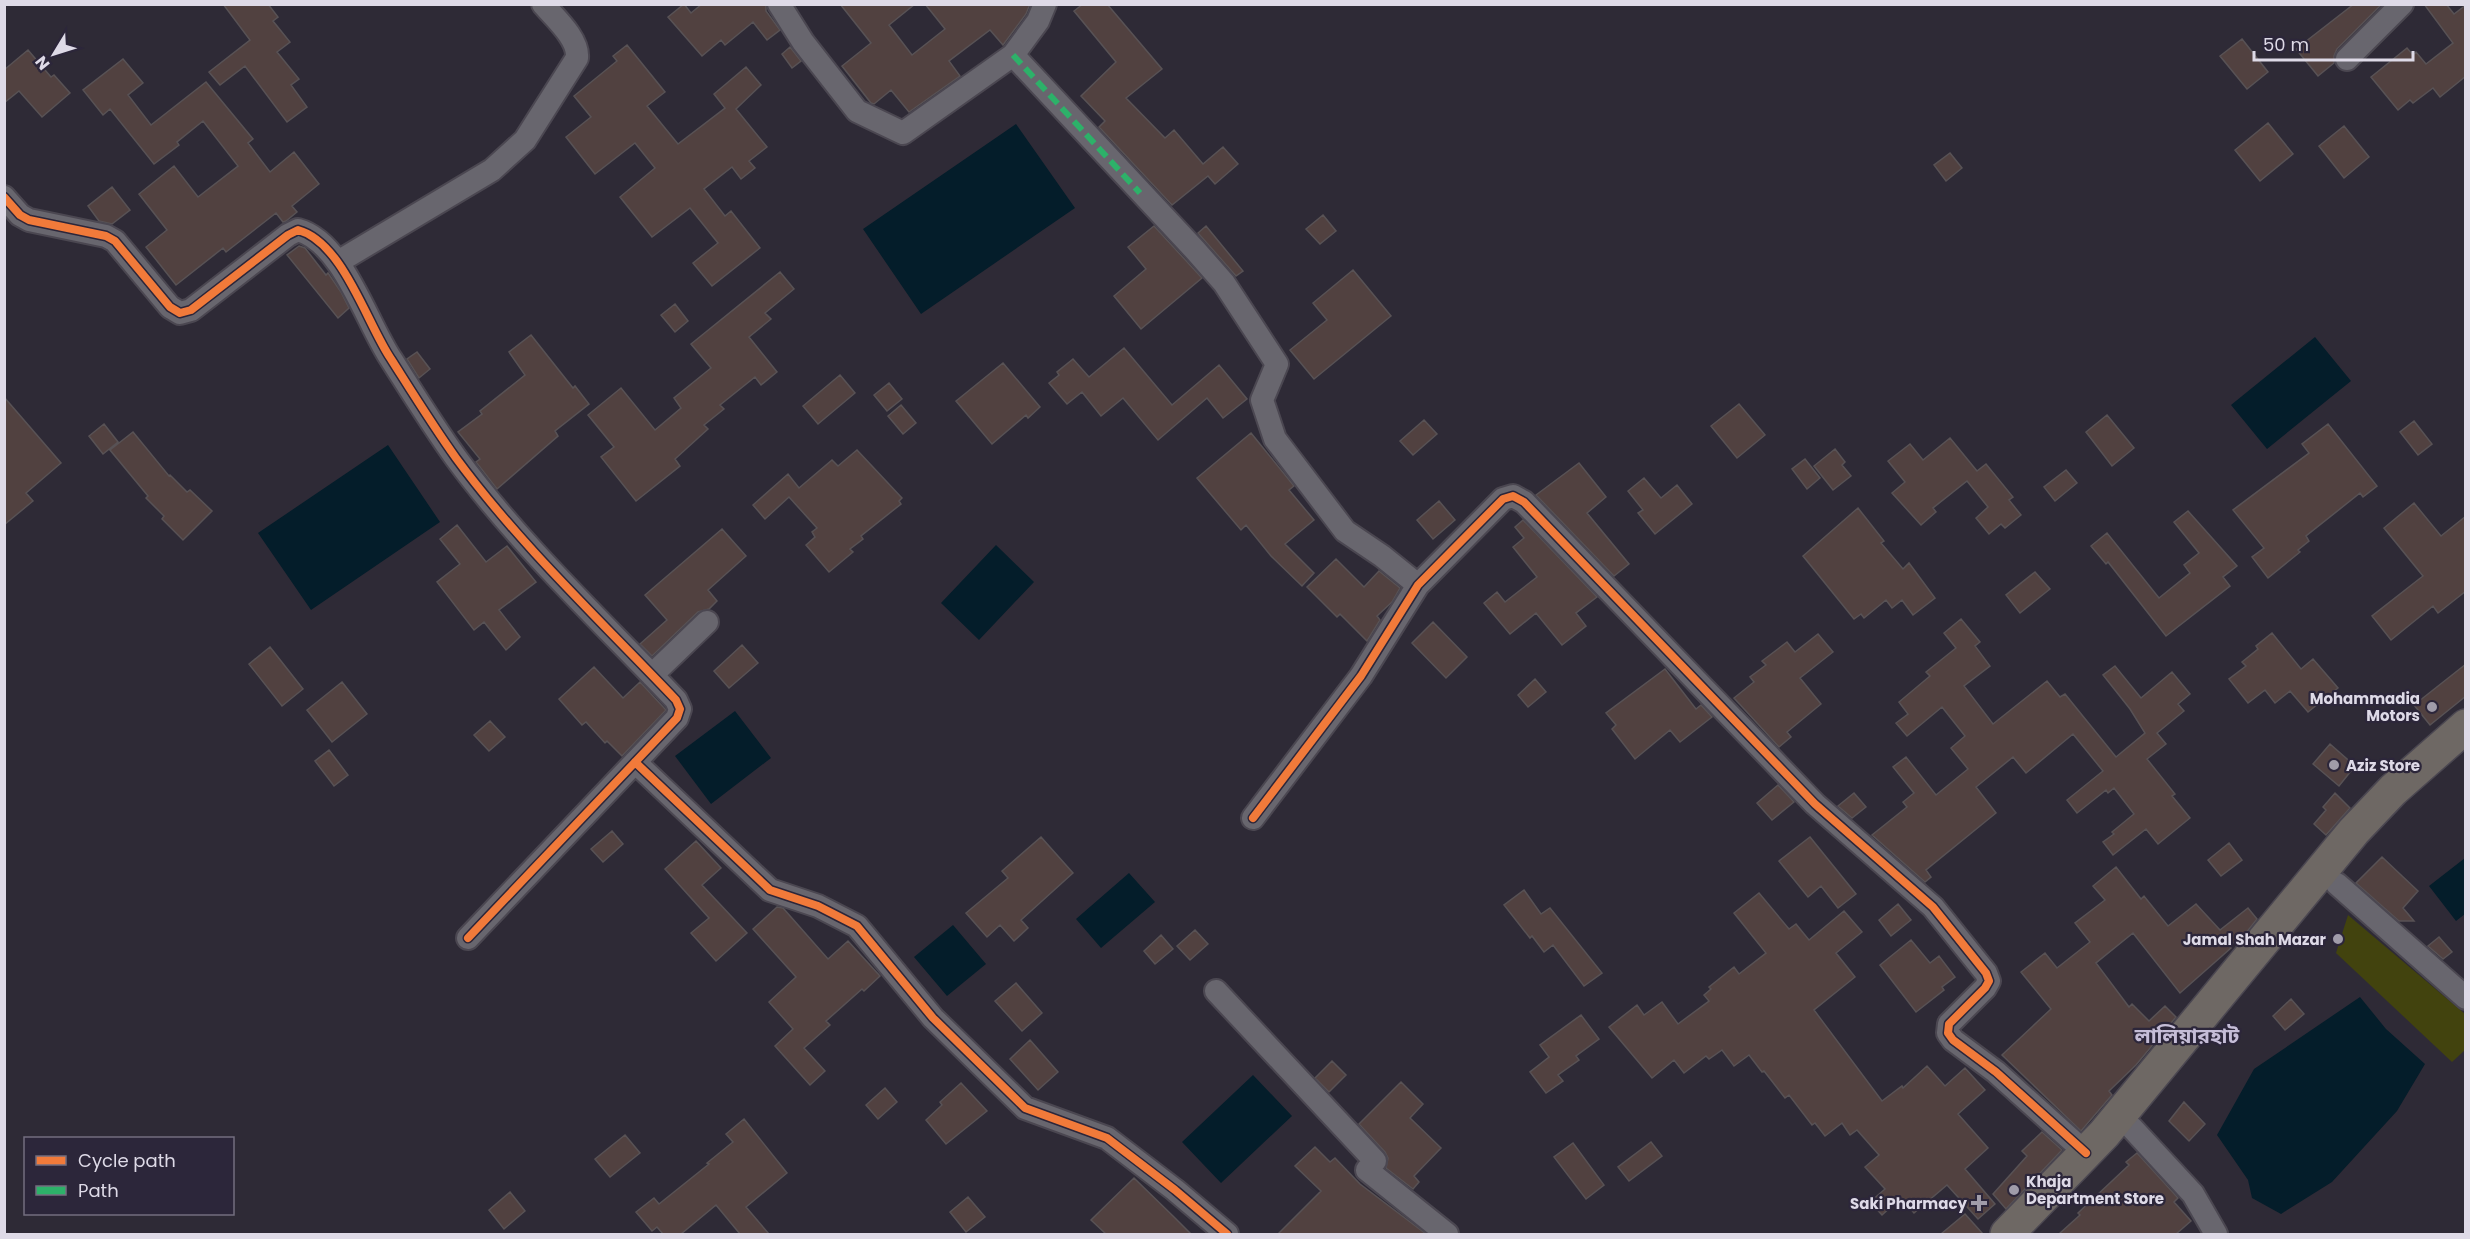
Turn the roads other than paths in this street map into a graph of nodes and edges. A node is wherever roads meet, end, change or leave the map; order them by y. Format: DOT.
graph roads {
  1 [pos="543,4"];
  2 [pos="779,4"];
  3 [pos="1045,4"];
  4 [pos="2402,4"];
  5 [pos="1013,56"];
  6 [pos="2347,59"];
  7 [pos="4,197"];
  8 [pos="338,262"];
  9 [pos="1418,585"];
  10 [pos="707,622"];
  11 [pos="652,675"];
  12 [pos="2466,726"];
  13 [pos="2466,749"];
  14 [pos="635,762"];
  15 [pos="1253,818"];
  16 [pos="2337,884"];
  17 [pos="468,938"];
  18 [pos="1216,992"];
  19 [pos="2466,998"];
  20 [pos="2110,1140"];
  21 [pos="1227,1234"];
  22 [pos="1447,1234"];
  23 [pos="2007,1234"];
  24 [pos="2034,1234"];
  25 [pos="2216,1234"];
  1 -- 8 [label="street"];
  2 -- 5 [label="street"];
  3 -- 5 [label="street"];
  4 -- 6 [label="street"];
  5 -- 9 [label="street"];
  7 -- 8 [label="street"];
  8 -- 11 [label="street"];
  9 -- 15 [label="street"];
  9 -- 20 [label="street"];
  10 -- 11 [label="street"];
  11 -- 14 [label="street"];
  12 -- 20 [label="highway"];
  13 -- 16 [label="highway"];
  14 -- 17 [label="street"];
  14 -- 21 [label="street"];
  16 -- 19 [label="street"];
  16 -- 20 [label="highway"];
  18 -- 22 [label="street"];
  20 -- 23 [label="highway"];
  20 -- 24 [label="highway"];
  20 -- 25 [label="street"];
}
